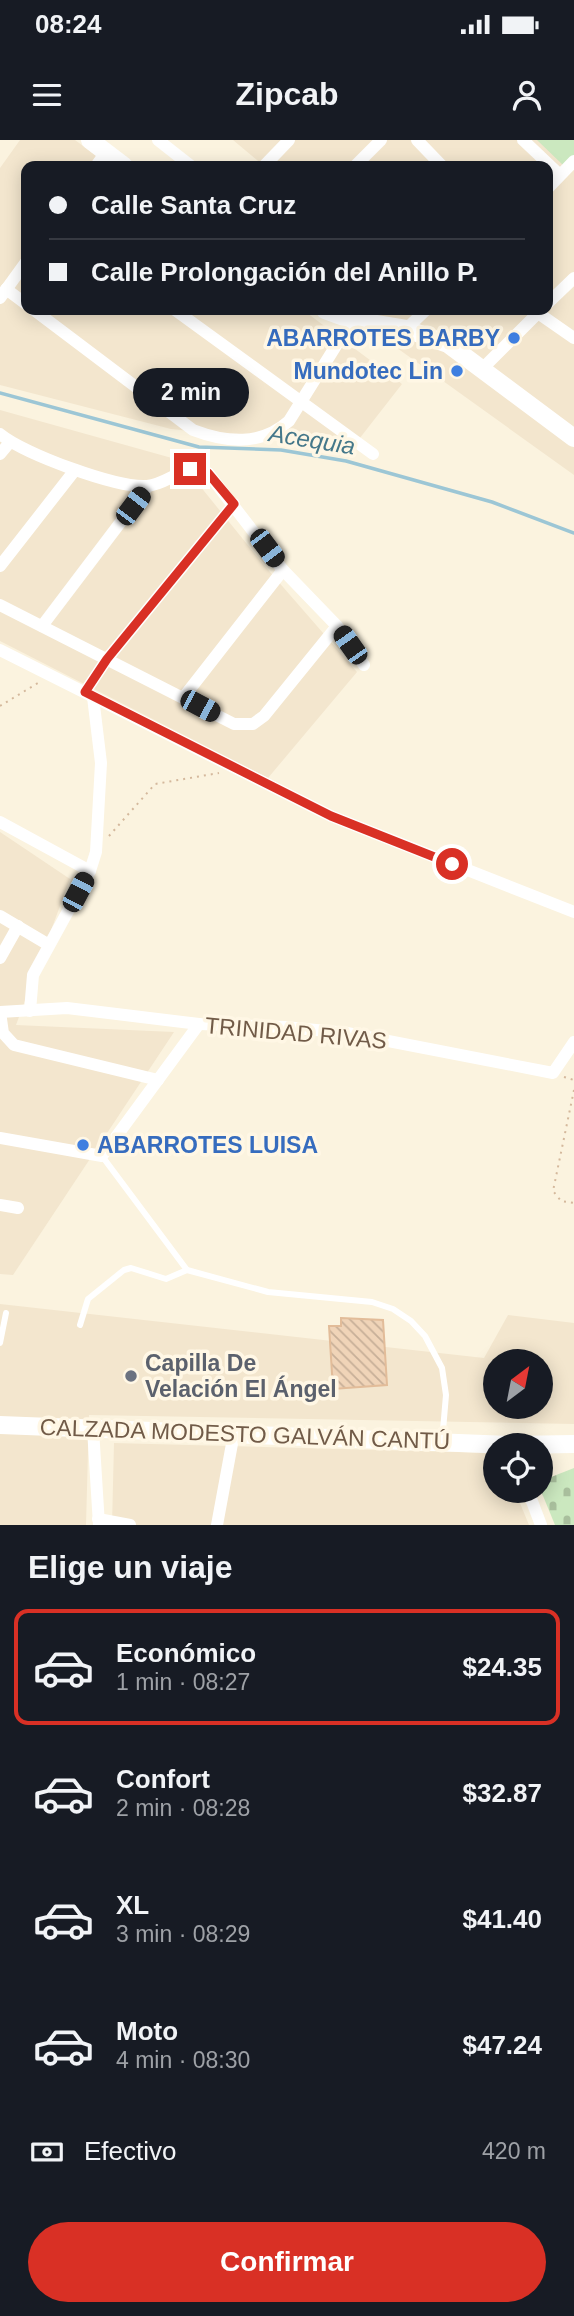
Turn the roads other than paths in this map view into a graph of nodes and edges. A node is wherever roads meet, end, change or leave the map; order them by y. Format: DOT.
graph roads {
  1 [pos="90,140"];
  2 [pos="158,140"];
  3 [pos="381,140"];
  4 [pos="417,140"];
  5 [pos="523,140"];
  6 [pos="286,141"];
  7 [pos="101,159"];
  8 [pos="185,161"];
  9 [pos="268,161"];
  10 [pos="360,161"];
  11 [pos="437,161"];
  12 [pos="545,161"];
  13 [pos="574,161"];
  14 [pos="553,168"];
  15 [pos="560,175"];
  16 [pos="553,183"];
  17 [pos="21,269"];
  18 [pos="574,278"];
  19 [pos="3,294"];
  20 [pos="553,298"];
  21 [pos="21,302"];
  22 [pos="41,315"];
  23 [pos="182,315"];
  24 [pos="339,315"];
  25 [pos="421,315"];
  26 [pos="536,315"];
  27 [pos="549,315"];
  28 [pos="352,320"];
  29 [pos="406,329"];
  30 [pos="574,338"];
  31 [pos="482,369"];
  32 [pos="302,403"];
  33 [pos="5,438"];
  34 [pos="574,438"];
  35 [pos="0,454"];
  36 [pos="373,454"];
  37 [pos="75,470"];
  38 [pos="148,486"];
  39 [pos="234,504"];
  40 [pos="0,566"];
  41 [pos="283,570"];
  42 [pos="0,606"];
  43 [pos="42,626"];
  44 [pos="337,626"];
  45 [pos="0,650"];
  46 [pos="107,659"];
  47 [pos="363,665"];
  48 [pos="89,694"];
  49 [pos="184,698"];
  50 [pos="0,822"];
  51 [pos="90,871"];
  52 [pos="574,912"];
  53 [pos="0,916"];
  54 [pos="18,926"];
  55 [pos="49,945"];
  56 [pos="0,958"];
  57 [pos="0,1012"];
  58 [pos="30,1012"];
  59 [pos="199,1024"];
  60 [pos="574,1042"];
  61 [pos="158,1080"];
  62 [pos="0,1138"];
  63 [pos="102,1156"];
  64 [pos="0,1205"];
  65 [pos="18,1208"];
  66 [pos="187,1270"];
  67 [pos="6,1313"];
  68 [pos="80,1325"];
  69 [pos="0,1343"];
  70 [pos="0,1425"];
  71 [pos="93,1429"];
  72 [pos="234,1433"];
  73 [pos="442,1442"];
  74 [pos="483,1444"];
  75 [pos="553,1444"];
  76 [pos="574,1444"];
  77 [pos="533,1503"];
  78 [pos="99,1522"];
  79 [pos="130,1524"];
  80 [pos="217,1525"];
  81 [pos="541,1525"];
  1 -- 7 [label="main road"];
  2 -- 8 [label="street"];
  3 -- 10 [label="street"];
  4 -- 11 [label="street"];
  5 -- 12 [label="street"];
  6 -- 9 [label="street"];
  13 -- 15 [label="street"];
  14 -- 15 [label="street"];
  15 -- 16 [label="street"];
  17 -- 19 [label="street"];
  18 -- 20 [label="street"];
  19 -- 21 [label="street"];
  22 -- 32 [label="street"];
  23 -- 32 [label="street"];
  24 -- 28 [label="main road"];
  25 -- 29 [label="street"];
  26 -- 31 [label="street"];
  27 -- 30 [label="street"];
  28 -- 29 [label="main road"];
  28 -- 32 [label="street"];
  29 -- 31 [label="main road"];
  31 -- 34 [label="main road"];
  32 -- 36 [label="street"];
  33 -- 35 [label="street"];
  33 -- 37 [label="street"];
  37 -- 38 [label="street"];
  37 -- 40 [label="street"];
  38 -- 39 [label="street"];
  38 -- 43 [label="street"];
  39 -- 41 [label="street"];
  39 -- 46 [label="street"];
  41 -- 44 [label="street"];
  41 -- 49 [label="street"];
  42 -- 43 [label="street"];
  43 -- 46 [label="street"];
  44 -- 47 [label="street"];
  44 -- 49 [label="street"];
  45 -- 48 [label="street"];
  46 -- 48 [label="street"];
  46 -- 49 [label="street"];
  48 -- 51 [label="street"];
  48 -- 52 [label="street"];
  50 -- 51 [label="street"];
  51 -- 55 [label="street"];
  53 -- 54 [label="street"];
  54 -- 55 [label="street"];
  54 -- 56 [label="street"];
  55 -- 58 [label="street"];
  57 -- 58 [label="street, TRINIDAD RIVAS"];
  57 -- 61 [label="street"];
  58 -- 59 [label="street, TRINIDAD RIVAS"];
  59 -- 60 [label="street, TRINIDAD RIVAS"];
  59 -- 61 [label="street"];
  61 -- 63 [label="street"];
  62 -- 63 [label="street"];
  63 -- 66 [label="lane"];
  64 -- 65 [label="street"];
  66 -- 68 [label="lane"];
  66 -- 73 [label="lane"];
  67 -- 69 [label="lane"];
  70 -- 71 [label="main road, CALZADA MODESTO GALVÁN CANTÚ"];
  71 -- 72 [label="main road, CALZADA MODESTO GALVÁN CANTÚ"];
  71 -- 78 [label="street"];
  72 -- 73 [label="main road, CALZADA MODESTO GALVÁN CANTÚ"];
  72 -- 80 [label="street"];
  73 -- 74 [label="main road, CALZADA MODESTO GALVÁN CANTÚ"];
  75 -- 76 [label="main road, CALZADA MODESTO GALVÁN CANTÚ"];
  77 -- 81 [label="street"];
  78 -- 79 [label="street"];
}
